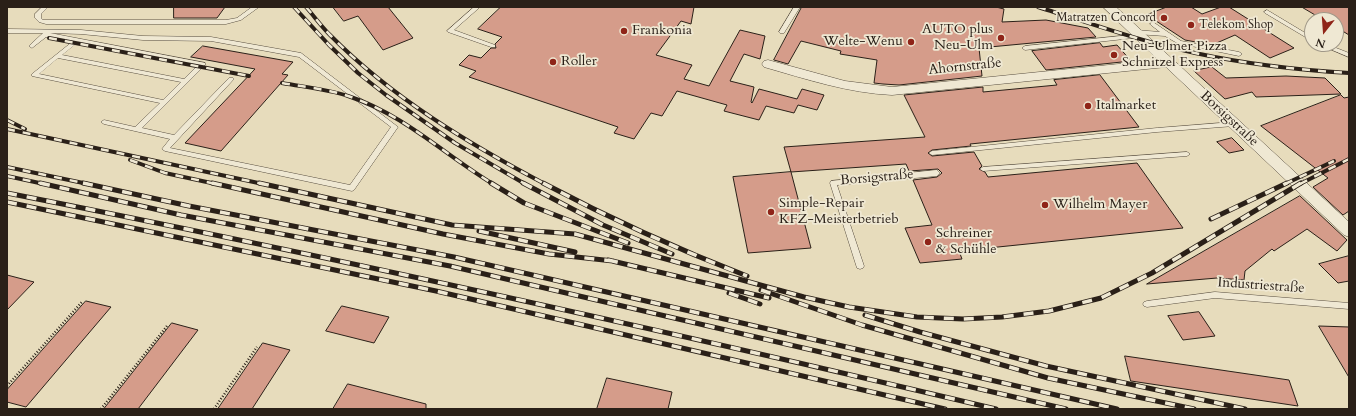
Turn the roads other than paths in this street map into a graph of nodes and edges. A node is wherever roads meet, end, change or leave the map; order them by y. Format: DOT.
graph roads {
  1 [pos="45,7"];
  2 [pos="256,7"];
  3 [pos="476,7"];
  4 [pos="796,7"];
  5 [pos="1109,7"];
  6 [pos="1267,12"];
  7 [pos="1153,24"];
  8 [pos="7,31"];
  9 [pos="782,32"];
  10 [pos="47,33"];
  11 [pos="1138,34"];
  12 [pos="1166,34"];
  13 [pos="1304,34"];
  14 [pos="76,41"];
  15 [pos="32,46"];
  16 [pos="493,46"];
  17 [pos="1025,48"];
  18 [pos="1240,54"];
  19 [pos="58,56"];
  20 [pos="1168,63"];
  21 [pos="768,64"];
  22 [pos="231,79"];
  23 [pos="185,81"];
  24 [pos="165,102"];
  25 [pos="104,122"];
  26 [pos="1234,124"];
  27 [pos="137,129"];
  28 [pos="175,138"];
  29 [pos="932,153"];
  30 [pos="1187,154"];
  31 [pos="983,169"];
  32 [pos="938,173"];
  33 [pos="1349,231"];
  34 [pos="860,266"];
  35 [pos="1147,304"];
  36 [pos="1349,306"];
  1 -- 2 [label="lane"];
  3 -- 16 [label="lane"];
  4 -- 9 [label="lane"];
  5 -- 11 [label="street, Borsigstraße"];
  6 -- 13 [label="lane"];
  7 -- 12 [label="lane"];
  8 -- 10 [label="lane"];
  10 -- 14 [label="lane"];
  10 -- 15 [label="lane"];
  10 -- 28 [label="lane"];
  11 -- 12 [label="lane"];
  11 -- 17 [label="lane"];
  11 -- 20 [label="street, Borsigstraße"];
  12 -- 18 [label="lane"];
  14 -- 19 [label="lane"];
  14 -- 23 [label="lane"];
  19 -- 23 [label="lane"];
  19 -- 24 [label="lane"];
  20 -- 21 [label="street, Ahornstraße"];
  20 -- 26 [label="street, Borsigstraße"];
  22 -- 28 [label="lane"];
  23 -- 24 [label="lane"];
  24 -- 27 [label="lane"];
  25 -- 27 [label="lane"];
  26 -- 29 [label="lane"];
  26 -- 33 [label="street, Borsigstraße"];
  27 -- 28 [label="lane"];
  30 -- 31 [label="lane"];
  32 -- 34 [label="lane, Borsigstraße"];
  35 -- 36 [label="lane, Industriestraße"];
}
